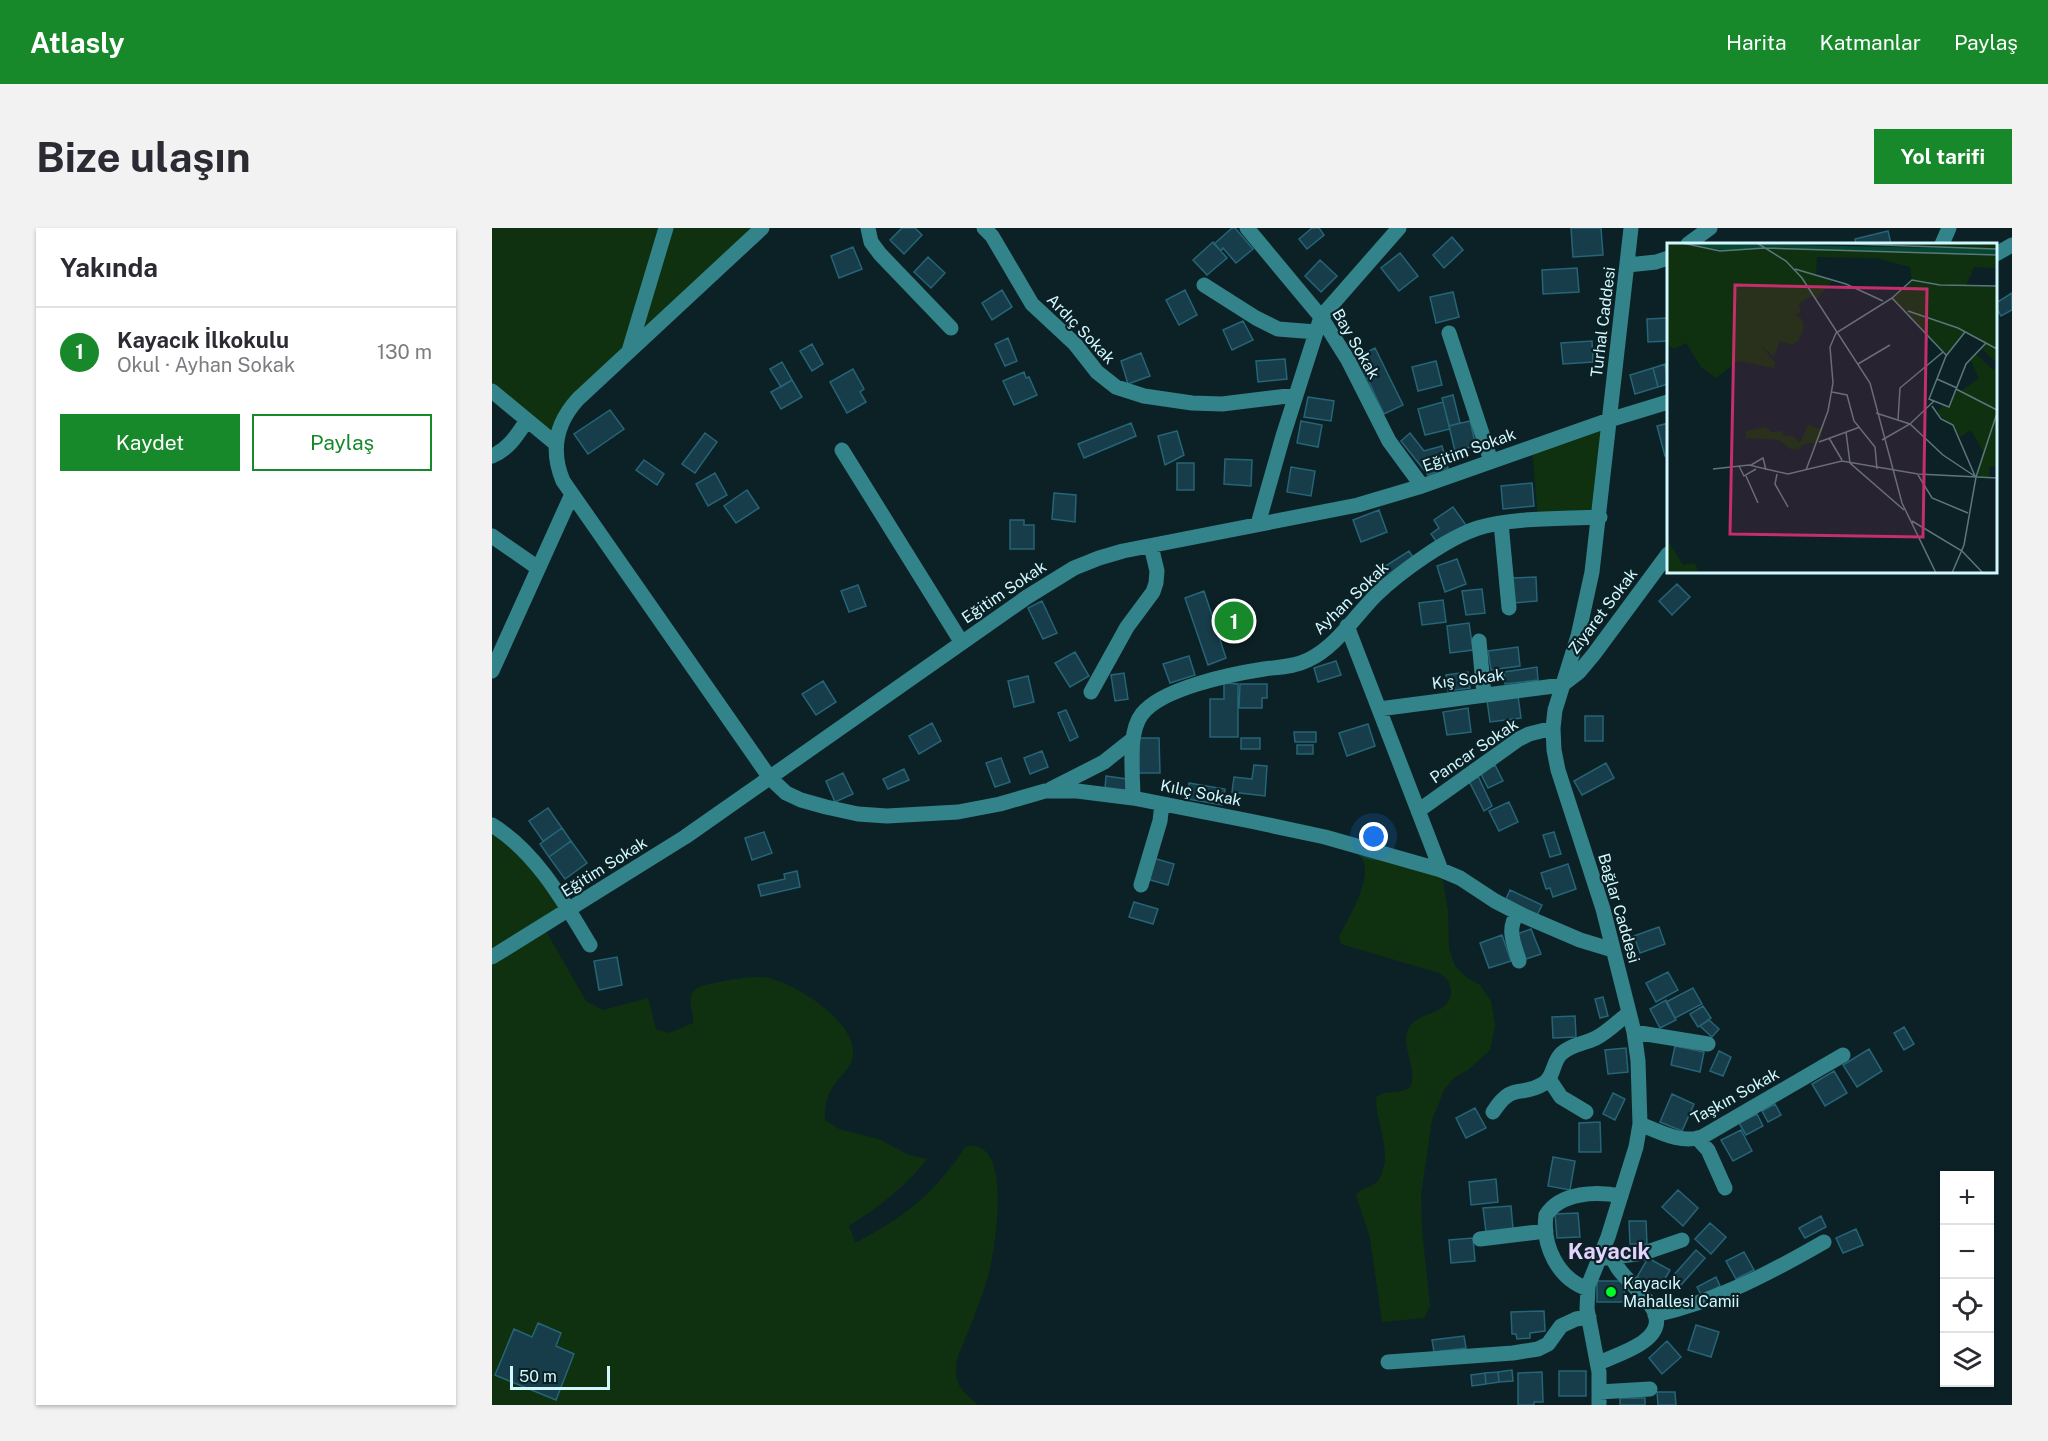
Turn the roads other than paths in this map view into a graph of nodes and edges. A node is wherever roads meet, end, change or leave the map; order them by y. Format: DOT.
graph roads {
  1 [pos="666,228"];
  2 [pos="762,228"];
  3 [pos="868,228"];
  4 [pos="984,228"];
  5 [pos="1247,228"];
  6 [pos="1399,228"];
  7 [pos="1631,228"];
  8 [pos="1710,228"];
  9 [pos="1949,228"];
  10 [pos="1689,243"];
  11 [pos="1942,243"];
  12 [pos="2012,244"];
  13 [pos="1997,253"];
  14 [pos="1667,258"];
  15 [pos="1628,265"];
  16 [pos="1204,285"];
  17 [pos="1321,317"];
  18 [pos="951,328"];
  19 [pos="1316,332"];
  20 [pos="1449,333"];
  21 [pos="629,351"];
  22 [pos="492,391"];
  23 [pos="1296,395"];
  24 [pos="1667,402"];
  25 [pos="527,420"];
  26 [pos="1609,420"];
  27 [pos="556,444"];
  28 [pos="842,450"];
  29 [pos="492,456"];
  30 [pos="1491,461"];
  31 [pos="1422,486"];
  32 [pos="572,494"];
  33 [pos="1600,517"];
  34 [pos="1501,523"];
  35 [pos="1258,524"];
  36 [pos="492,536"];
  37 [pos="1150,546"];
  38 [pos="1667,555"];
  39 [pos="538,568"];
  40 [pos="1509,608"];
  41 [pos="1347,626"];
  42 [pos="1479,641"];
  43 [pos="962,643"];
  44 [pos="492,671"];
  45 [pos="1562,685"];
  46 [pos="1091,692"];
  47 [pos="1484,695"];
  48 [pos="1379,709"];
  49 [pos="1553,728"];
  50 [pos="1133,739"];
  51 [pos="770,778"];
  52 [pos="1045,791"];
  53 [pos="1133,798"];
  54 [pos="1162,804"];
  55 [pos="1418,812"];
  56 [pos="492,825"];
  57 [pos="1441,870"];
  58 [pos="1141,885"];
  59 [pos="569,910"];
  60 [pos="1518,913"];
  61 [pos="590,945"];
  62 [pos="1613,950"];
  63 [pos="492,957"];
  64 [pos="1519,961"];
  65 [pos="1629,1013"];
  66 [pos="1634,1032"];
  67 [pos="1708,1044"];
  68 [pos="1842,1055"];
  69 [pos="1549,1079"];
  70 [pos="1493,1112"];
  71 [pos="1586,1112"];
  72 [pos="1640,1125"];
  73 [pos="1697,1138"];
  74 [pos="1725,1188"];
  75 [pos="1621,1196"];
  76 [pos="1546,1231"];
  77 [pos="1480,1239"];
  78 [pos="1682,1240"];
  79 [pos="1824,1242"];
  80 [pos="1606,1258"];
  81 [pos="1588,1289"];
  82 [pos="1656,1316"];
  83 [pos="1589,1317"];
  84 [pos="1388,1362"];
  85 [pos="1598,1363"];
  86 [pos="1650,1389"];
  87 [pos="1599,1398"];
  1 -- 21 [label="street"];
  2 -- 21 [label="street"];
  3 -- 18 [label="street"];
  4 -- 23 [label="street, Ardıç Sokak"];
  5 -- 17 [label="street, Bay Sokak"];
  6 -- 17 [label="street"];
  7 -- 15 [label="street, Turhal Caddesi"];
  8 -- 10 [label="street"];
  9 -- 11 [label="street"];
  12 -- 13 [label="street"];
  14 -- 15 [label="street"];
  15 -- 26 [label="street, Turhal Caddesi"];
  16 -- 19 [label="street"];
  17 -- 19 [label="street"];
  17 -- 31 [label="street, Bay Sokak"];
  19 -- 23 [label="street"];
  20 -- 30 [label="street"];
  21 -- 27 [label="street"];
  22 -- 25 [label="street"];
  23 -- 35 [label="street"];
  24 -- 26 [label="street, Eğitim Sokak"];
  25 -- 27 [label="street"];
  25 -- 29 [label="street"];
  26 -- 30 [label="street, Eğitim Sokak"];
  26 -- 33 [label="street, Bağlar Caddesi"];
  27 -- 32 [label="street, Kılıç Sokak"];
  28 -- 43 [label="street"];
  30 -- 31 [label="street, Eğitim Sokak"];
  31 -- 35 [label="street, Eğitim Sokak"];
  32 -- 39 [label="street"];
  32 -- 51 [label="street, Kılıç Sokak"];
  33 -- 34 [label="street, Ayhan Sokak"];
  33 -- 45 [label="street, Bağlar Caddesi"];
  34 -- 40 [label="street"];
  34 -- 41 [label="street, Ayhan Sokak"];
  35 -- 37 [label="street, Eğitim Sokak"];
  36 -- 39 [label="street"];
  37 -- 43 [label="street, Eğitim Sokak"];
  37 -- 46 [label="street"];
  38 -- 45 [label="street, Ziyaret Sokak"];
  39 -- 44 [label="street"];
  41 -- 48 [label="street"];
  41 -- 50 [label="street, Ayhan Sokak"];
  42 -- 47 [label="street"];
  43 -- 51 [label="street, Eğitim Sokak"];
  45 -- 47 [label="street, Kış Sokak"];
  45 -- 49 [label="street, Bağlar Caddesi"];
  47 -- 48 [label="street, Kış Sokak"];
  48 -- 55 [label="street"];
  49 -- 55 [label="street, Pancar Sokak"];
  49 -- 62 [label="street, Bağlar Caddesi"];
  50 -- 52 [label="street"];
  50 -- 53 [label="street, Ayhan Sokak"];
  51 -- 52 [label="street, Kılıç Sokak"];
  51 -- 59 [label="street, Eğitim Sokak"];
  52 -- 53 [label="street, Kılıç Sokak"];
  53 -- 54 [label="street, Kılıç Sokak"];
  54 -- 57 [label="street, Kılıç Sokak"];
  54 -- 58 [label="street"];
  55 -- 57 [label="street"];
  56 -- 59 [label="street"];
  57 -- 60 [label="street, Kılıç Sokak"];
  59 -- 61 [label="street"];
  59 -- 63 [label="street, Eğitim Sokak"];
  60 -- 62 [label="street, Kılıç Sokak"];
  60 -- 64 [label="street"];
  62 -- 65 [label="street, Bağlar Caddesi"];
  65 -- 66 [label="street, Bağlar Caddesi"];
  65 -- 69 [label="street"];
  66 -- 67 [label="street"];
  66 -- 72 [label="street, Bağlar Caddesi"];
  68 -- 73 [label="street, Taşkın Sokak"];
  69 -- 70 [label="street"];
  69 -- 71 [label="street"];
  72 -- 73 [label="street, Taşkın Sokak"];
  72 -- 75 [label="street, Bağlar Caddesi"];
  73 -- 74 [label="street"];
  75 -- 76 [label="street"];
  75 -- 80 [label="street, Bağlar Caddesi"];
  76 -- 77 [label="street"];
  76 -- 81 [label="street"];
  78 -- 80 [label="street"];
  79 -- 82 [label="street"];
  80 -- 81 [label="street, Bağlar Caddesi"];
  80 -- 82 [label="street"];
  81 -- 83 [label="street, Bağlar Caddesi"];
  82 -- 85 [label="street"];
  83 -- 84 [label="street"];
  83 -- 85 [label="street, Bağlar Caddesi"];
  85 -- 87 [label="street, Bağlar Caddesi"];
  86 -- 87 [label="street"];
}
